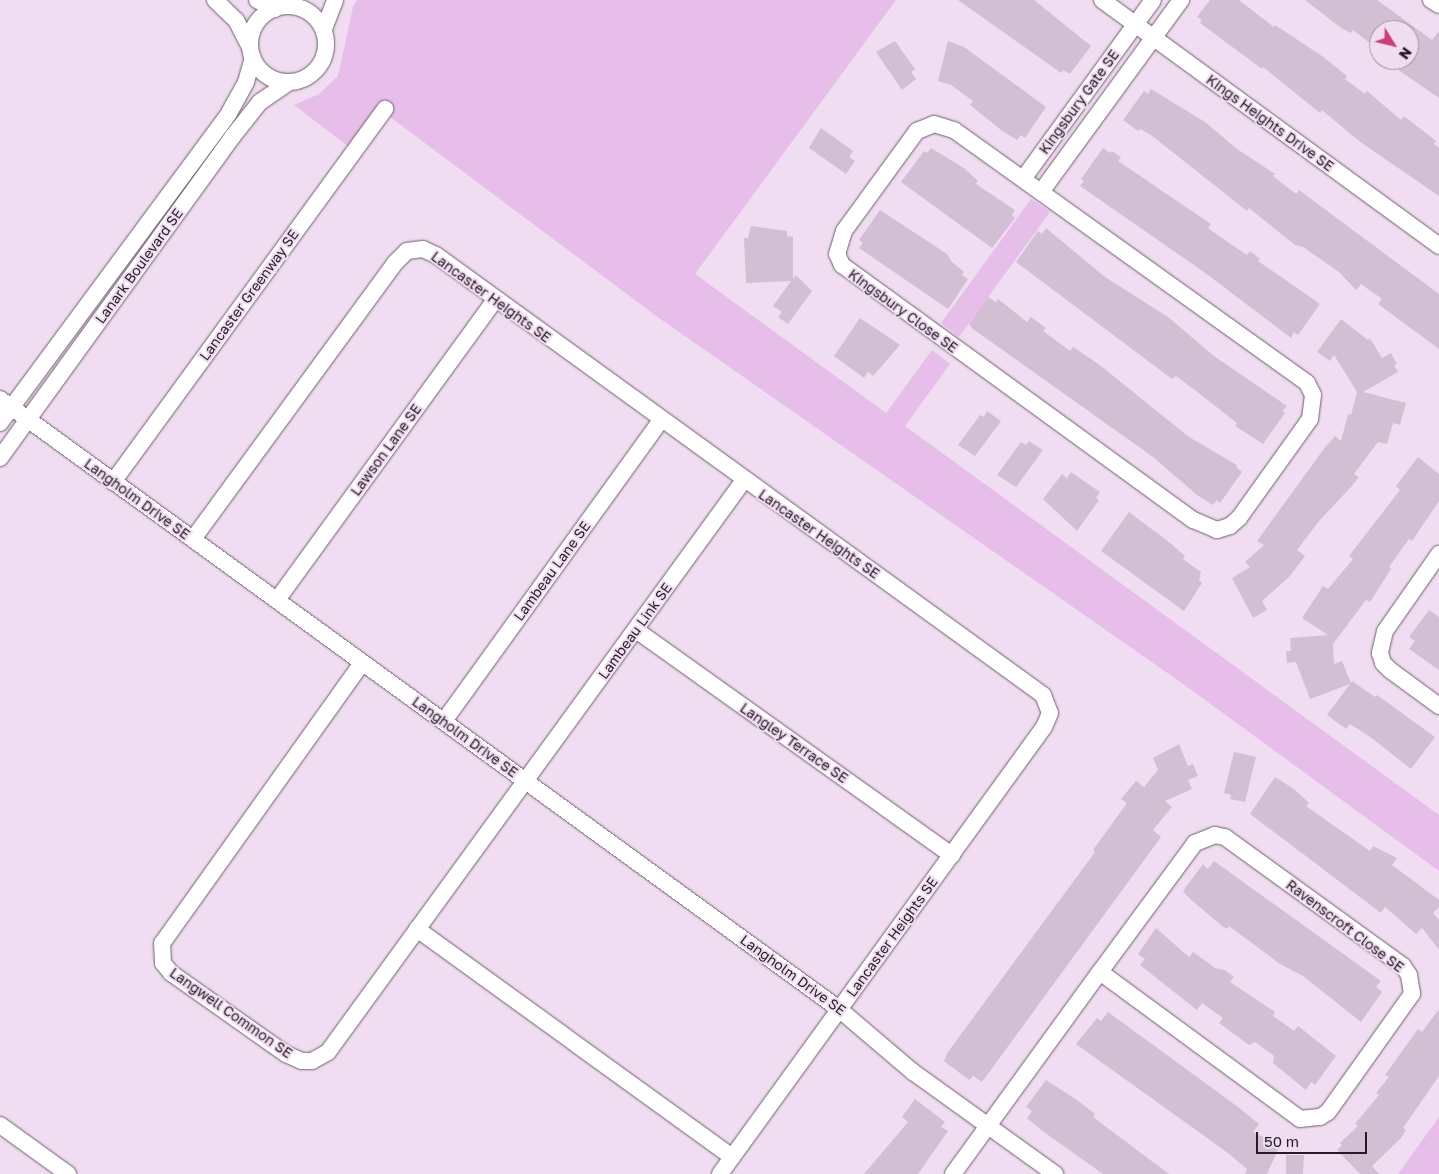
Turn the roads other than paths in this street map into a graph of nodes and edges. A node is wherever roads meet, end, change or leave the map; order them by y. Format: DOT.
graph roads {
  1 [pos="215,0"];
  2 [pos="257,0"];
  3 [pos="335,0"];
  4 [pos="1102,0"];
  5 [pos="1153,0"];
  6 [pos="1181,0"];
  7 [pos="1431,0"];
  8 [pos="298,3"];
  9 [pos="1439,6"];
  10 [pos="275,8"];
  11 [pos="1135,24"];
  12 [pos="324,29"];
  13 [pos="1154,38"];
  14 [pos="251,53"];
  15 [pos="288,83"];
  16 [pos="385,109"];
  17 [pos="1023,179"];
  18 [pos="1041,192"];
  19 [pos="1439,246"];
  20 [pos="496,299"];
  21 [pos="6,403"];
  22 [pos="28,419"];
  23 [pos="661,420"];
  24 [pos="0,423"];
  25 [pos="0,458"];
  26 [pos="744,480"];
  27 [pos="113,482"];
  28 [pos="193,539"];
  29 [pos="1439,554"];
  30 [pos="277,600"];
  31 [pos="636,630"];
  32 [pos="362,663"];
  33 [pos="1439,706"];
  34 [pos="444,722"];
  35 [pos="526,781"];
  36 [pos="952,855"];
  37 [pos="417,929"];
  38 [pos="1100,972"];
  39 [pos="840,1009"];
  40 [pos="0,1125"];
  41 [pos="988,1126"];
  42 [pos="732,1157"];
  43 [pos="68,1174"];
  44 [pos="720,1174"];
  45 [pos="953,1174"];
  46 [pos="1055,1174"];
  1 -- 14 [label="street"];
  2 -- 10 [label="street"];
  3 -- 12 [label="street"];
  4 -- 11 [label="street, Kings Heights Drive SE"];
  5 -- 11 [label="street, Kingsbury Gate SE"];
  6 -- 13 [label="street, Kingsbury Gate SE"];
  7 -- 9 [label="street"];
  8 -- 10 [label="street"];
  8 -- 12 [label="street"];
  10 -- 14 [label="street"];
  11 -- 13 [label="street, Kings Heights Drive SE"];
  11 -- 17 [label="street, Kingsbury Gate SE"];
  12 -- 15 [label="street"];
  13 -- 18 [label="street, Kingsbury Gate SE"];
  13 -- 19 [label="street, Kings Heights Drive SE"];
  14 -- 15 [label="street"];
  14 -- 21 [label="street, Lanark Boulevard SE"];
  15 -- 22 [label="street, Lanark Boulevard SE"];
  16 -- 27 [label="street, Lancaster Greenway SE"];
  17 -- 18 [label="street, Kingsbury Close SE"];
  17 -- 18 [label="street, Kingsbury Close SE"];
  20 -- 23 [label="street, Lancaster Heights SE"];
  20 -- 28 [label="street, Lancaster Heights SE"];
  20 -- 30 [label="street, Lawson Lane SE"];
  21 -- 22 [label="street, Langholm Drive SE"];
  21 -- 24 [label="street, Lanark Boulevard SE"];
  22 -- 25 [label="street, Lanark Boulevard SE"];
  22 -- 27 [label="street, Langholm Drive SE"];
  23 -- 26 [label="street, Lancaster Heights SE"];
  23 -- 34 [label="street, Lambeau Lane SE"];
  26 -- 31 [label="street, Lambeau Link SE"];
  26 -- 36 [label="street, Lancaster Heights SE"];
  27 -- 28 [label="street, Langholm Drive SE"];
  28 -- 30 [label="street, Langholm Drive SE"];
  29 -- 33 [label="street"];
  30 -- 32 [label="street, Langholm Drive SE"];
  31 -- 35 [label="street, Lambeau Link SE"];
  31 -- 36 [label="street, Langley Terrace SE"];
  32 -- 34 [label="street, Langholm Drive SE"];
  32 -- 37 [label="street, Langwell Common SE"];
  34 -- 35 [label="street, Langholm Drive SE"];
  35 -- 37 [label="street, Langwell Common SE"];
  35 -- 39 [label="street, Langholm Drive SE"];
  36 -- 39 [label="street, Lancaster Heights SE"];
  37 -- 42 [label="street"];
  38 -- 38 [label="street, Ravenscroft Close SE"];
  38 -- 41 [label="street, Ravenscroft Close SE"];
  39 -- 41 [label="street, Langholm Drive SE"];
  39 -- 42 [label="street, Lancaster Heights SE"];
  40 -- 43 [label="street"];
  41 -- 45 [label="street, Ravenscroft Close SE"];
  41 -- 46 [label="street, Langholm Drive SE"];
  42 -- 44 [label="street, Lancaster Heights SE"];
}
